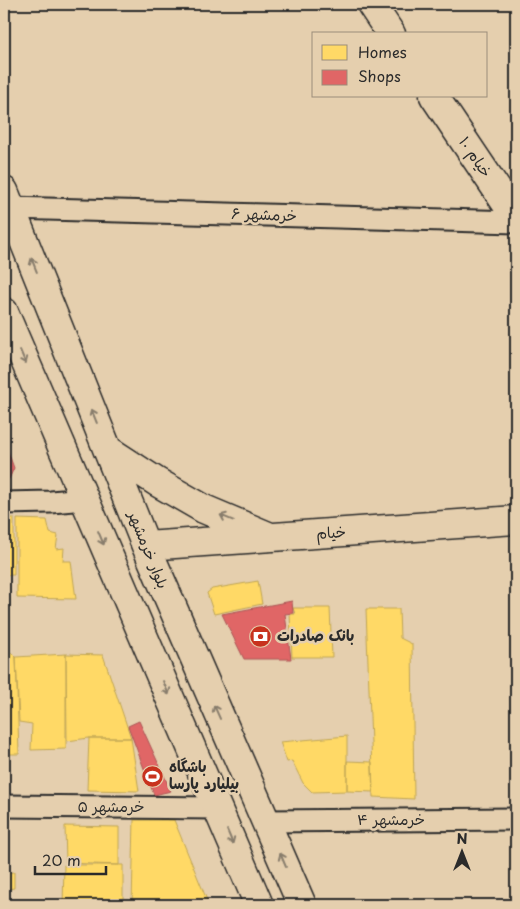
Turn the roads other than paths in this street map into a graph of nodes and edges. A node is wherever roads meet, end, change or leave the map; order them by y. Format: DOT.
graph roads {
  1 [pos="371,4"];
  2 [pos="390,32"];
  3 [pos="435,98"];
  4 [pos="8,199"];
  5 [pos="516,220"];
  6 [pos="4,312"];
  7 [pos="108,450"];
  8 [pos="84,499"];
  9 [pos="4,503"];
  10 [pos="516,520"];
  11 [pos="271,537"];
  12 [pos="146,546"];
  13 [pos="4,806"];
  14 [pos="218,808"];
  15 [pos="516,819"];
  16 [pos="266,821"];
  17 [pos="258,905"];
  18 [pos="302,905"];
  1 -- 2 [label="main road"];
  3 -- 5 [label="main road, خیام ۱۰"];
  4 -- 5 [label="street, خرمشهر ۶"];
  7 -- 4 [label="main road, بلوار خرمشهر, one-way"];
  6 -- 8 [label="main road, one-way"];
  11 -- 7 [label="main road, one-way"];
  7 -- 12 [label="main road, بلوار خرمشهر"];
  8 -- 9 [label="street"];
  8 -- 14 [label="main road, one-way"];
  10 -- 11 [label="main road, خیام"];
  11 -- 12 [label="main road, خیام"];
  16 -- 12 [label="main road, بلوار خرمشهر, one-way"];
  13 -- 14 [label="street, خرمشهر ۵"];
  14 -- 17 [label="main road, one-way"];
  15 -- 16 [label="street, خرمشهر ۴"];
  18 -- 16 [label="main road, بلوار خرمشهر, one-way"];
}
